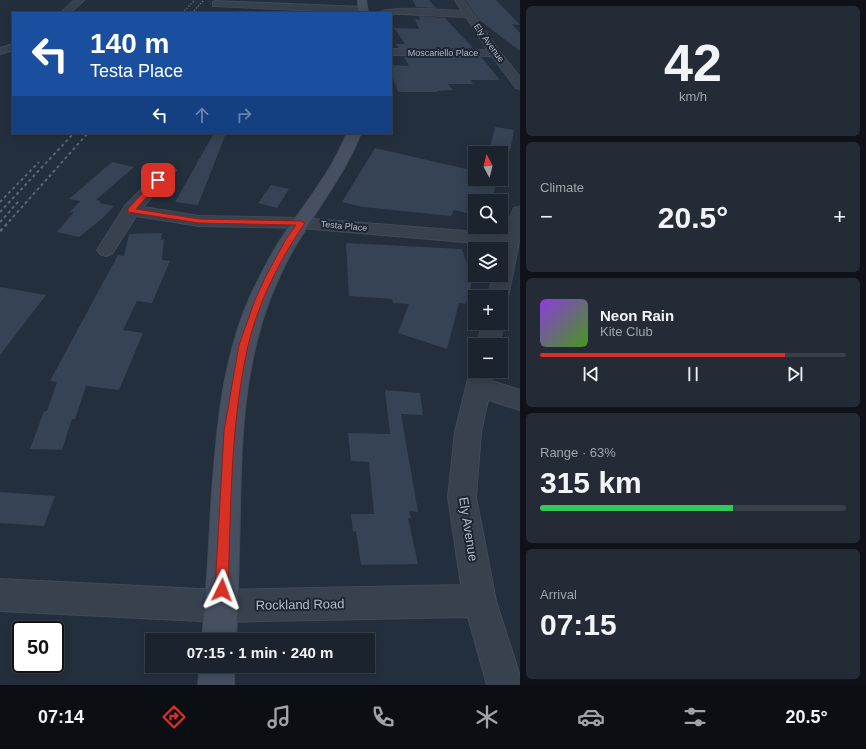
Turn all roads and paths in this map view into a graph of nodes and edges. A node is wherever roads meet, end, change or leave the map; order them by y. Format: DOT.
graph roads {
  1 [pos="80,0"];
  2 [pos="362,0"];
  3 [pos="459,0"];
  4 [pos="216,4"];
  5 [pos="66,12"];
  6 [pos="363,12"];
  7 [pos="392,12"];
  8 [pos="468,14"];
  9 [pos="12,46"];
  10 [pos="0,51"];
  11 [pos="392,52"];
  12 [pos="495,53"];
  13 [pos="0,57"];
  14 [pos="12,59"];
  15 [pos="520,85"];
  16 [pos="354,134"];
  17 [pos="168,170"];
  18 [pos="131,210"];
  19 [pos="520,212"];
  20 [pos="301,223"];
  21 [pos="510,240"];
  22 [pos="106,250"];
  23 [pos="499,290"];
  24 [pos="481,379"];
  25 [pos="520,400"];
  26 [pos="0,595"];
  27 [pos="480,601"];
  28 [pos="221,606"];
  29 [pos="219,633"];
  30 [pos="217,673"];
  31 [pos="216,685"];
  32 [pos="505,685"];
  1 -- 5 [label="street"];
  2 -- 6 [label="main road"];
  3 -- 8 [label="street, Ely Avenue"];
  4 -- 6 [label="street"];
  7 -- 8 [label="street"];
  8 -- 12 [label="street, Ely Avenue"];
  9 -- 10 [label="street"];
  11 -- 12 [label="street, Moscariello Place"];
  12 -- 15 [label="street, Ely Avenue"];
  13 -- 14 [label="street"];
  16 -- 20 [label="main road"];
  17 -- 18 [label="street"];
  18 -- 20 [label="street, Testa Place"];
  18 -- 22 [label="street"];
  19 -- 21 [label="street"];
  20 -- 21 [label="street, Testa Place"];
  20 -- 28 [label="main road"];
  21 -- 23 [label="street"];
  24 -- 25 [label="street"];
  24 -- 27 [label="street, Ely Avenue"];
  26 -- 28 [label="street, Rockland Road"];
  27 -- 28 [label="street, Rockland Road"];
  27 -- 32 [label="street, Ely Avenue"];
  28 -- 29 [label="main road"];
  30 -- 31 [label="main road"];
}
